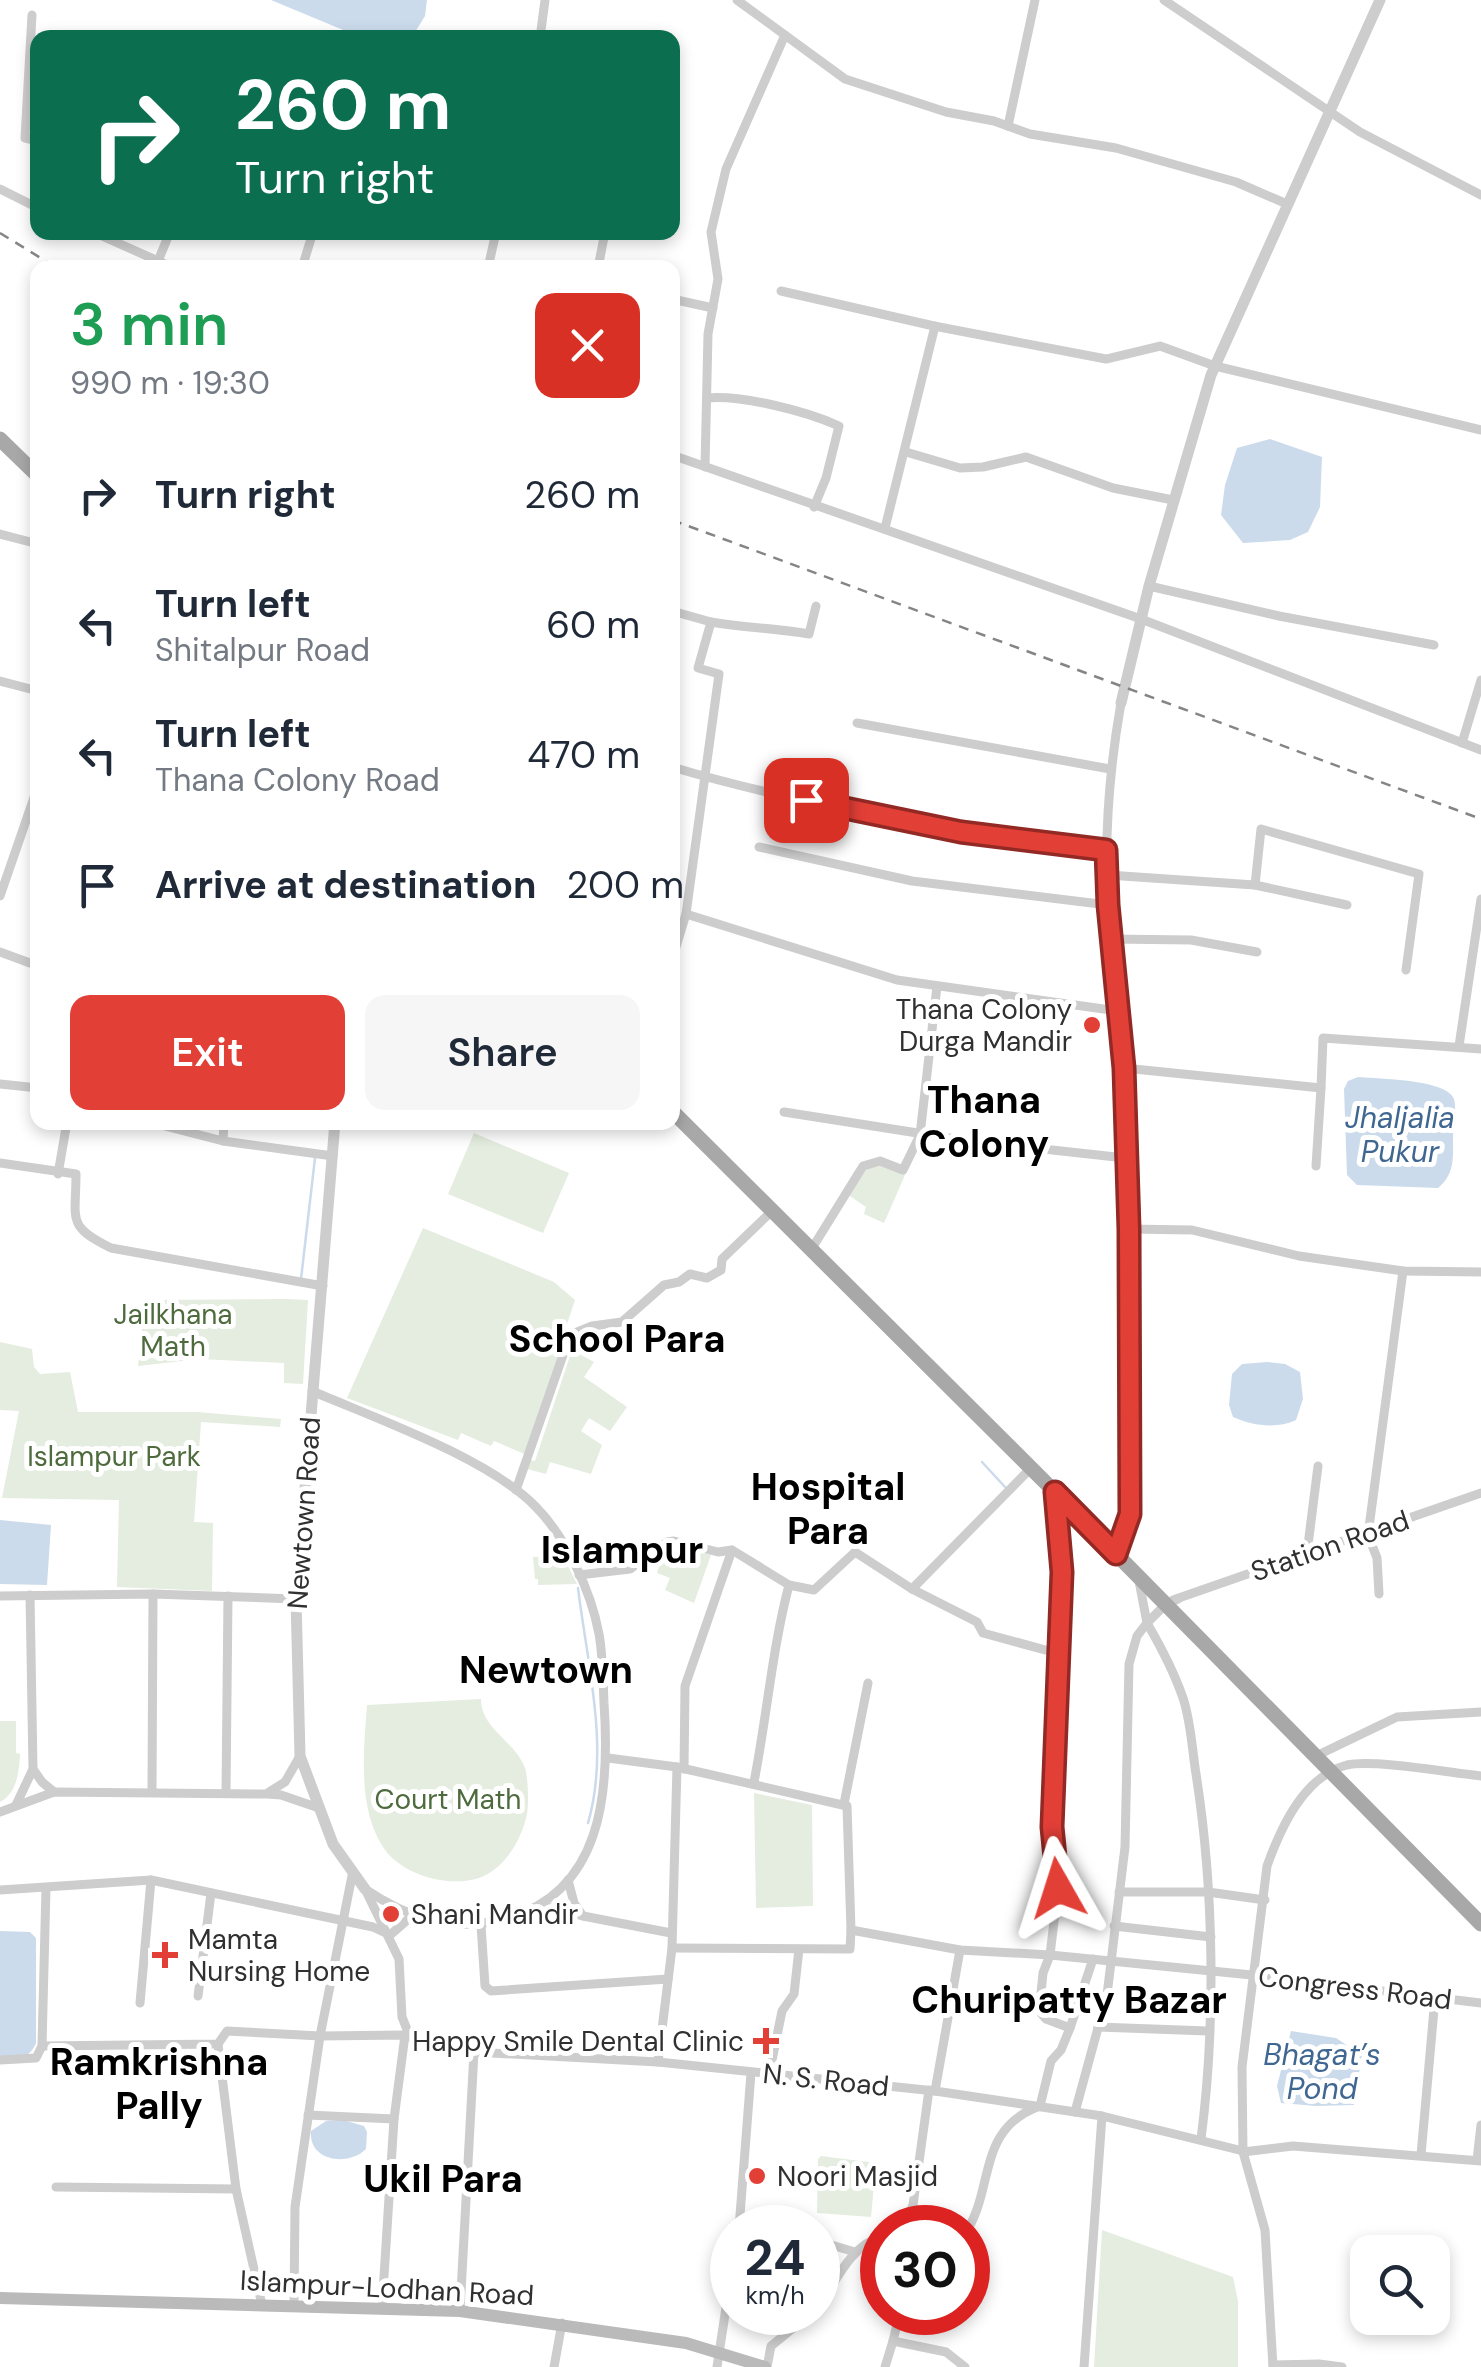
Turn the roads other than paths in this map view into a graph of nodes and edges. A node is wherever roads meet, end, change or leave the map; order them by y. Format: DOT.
graph roads {
  1 [pos="544,0"];
  2 [pos="737,0"];
  3 [pos="1035,0"];
  4 [pos="1164,0"];
  5 [pos="1380,0"];
  6 [pos="32,15"];
  7 [pos="31,30"];
  8 [pos="541,30"];
  9 [pos="785,36"];
  10 [pos="30,46"];
  11 [pos="1331,111"];
  12 [pos="1008,126"];
  13 [pos="30,140"];
  14 [pos="0,189"];
  15 [pos="1481,195"];
  16 [pos="30,204"];
  17 [pos="1287,204"];
  18 [pos="111,240"];
  19 [pos="156,260"];
  20 [pos="781,292"];
  21 [pos="680,301"];
  22 [pos="713,308"];
  23 [pos="935,326"];
  24 [pos="1215,366"];
  25 [pos="707,398"];
  26 [pos="1481,430"];
  27 [pos="0,439"];
  28 [pos="906,452"];
  29 [pos="680,458"];
  30 [pos="705,467"];
  31 [pos="30,468"];
  32 [pos="1173,500"];
  33 [pos="814,507"];
  34 [pos="886,528"];
  35 [pos="0,534"];
  36 [pos="30,542"];
  37 [pos="1149,586"];
  38 [pos="816,606"];
  39 [pos="680,613"];
  40 [pos="1141,619"];
  41 [pos="711,622"];
  42 [pos="1434,645"];
  43 [pos="1481,680"];
  44 [pos="0,681"];
  45 [pos="30,689"];
  46 [pos="1121,703"];
  47 [pos="858,723"];
  48 [pos="1462,743"];
  49 [pos="1481,750"];
  50 [pos="1110,769"];
  51 [pos="680,770"];
  52 [pos="704,777"];
  53 [pos="30,810"];
  54 [pos="758,846"];
  55 [pos="1106,850"];
  56 [pos="0,852"];
  57 [pos="14,857"];
  58 [pos="1108,875"];
  59 [pos="1255,885"];
  60 [pos="0,896"];
  61 [pos="1481,899"];
  62 [pos="1347,904"];
  63 [pos="1108,905"];
  64 [pos="686,914"];
  65 [pos="680,934"];
  66 [pos="1111,939"];
  67 [pos="0,952"];
  68 [pos="1257,952"];
  69 [pos="30,963"];
  70 [pos="1406,970"];
  71 [pos="937,986"];
  72 [pos="1118,1011"];
  73 [pos="1460,1046"];
  74 [pos="1481,1049"];
  75 [pos="1124,1068"];
  76 [pos="0,1084"];
  77 [pos="30,1087"];
  78 [pos="1321,1088"];
  79 [pos="784,1112"];
  80 [pos="680,1119"];
  81 [pos="66,1130"];
  82 [pos="180,1130"];
  83 [pos="224,1130"];
  84 [pos="335,1130"];
  85 [pos="920,1135"];
  86 [pos="223,1141"];
  87 [pos="333,1156"];
  88 [pos="1126,1158"];
  89 [pos="0,1164"];
  90 [pos="1316,1166"];
  91 [pos="58,1174"];
  92 [pos="772,1211"];
  93 [pos="1129,1229"];
  94 [pos="811,1250"];
  95 [pos="1403,1271"];
  96 [pos="1481,1272"];
  97 [pos="322,1286"];
  98 [pos="312,1391"];
  99 [pos="1318,1466"];
  100 [pos="1031,1468"];
  101 [pos="516,1490"];
  102 [pos="1055,1492"];
  103 [pos="1481,1493"];
  104 [pos="1368,1534"];
  105 [pos="732,1550"];
  106 [pos="1307,1553"];
  107 [pos="1116,1554"];
  108 [pos="579,1576"];
  109 [pos="1138,1576"];
  110 [pos="788,1585"];
  111 [pos="912,1590"];
  112 [pos="153,1594"];
  113 [pos="1379,1594"];
  114 [pos="30,1595"];
  115 [pos="0,1596"];
  116 [pos="228,1596"];
  117 [pos="296,1599"];
  118 [pos="1172,1602"];
  119 [pos="1147,1623"];
  120 [pos="1060,1654"];
  121 [pos="868,1684"];
  122 [pos="1481,1712"];
  123 [pos="300,1756"];
  124 [pos="1316,1756"];
  125 [pos="608,1758"];
  126 [pos="34,1768"];
  127 [pos="681,1768"];
  128 [pos="1331,1771"];
  129 [pos="1481,1776"];
  130 [pos="754,1782"];
  131 [pos="54,1792"];
  132 [pos="152,1792"];
  133 [pos="226,1793"];
  134 [pos="266,1794"];
  135 [pos="844,1804"];
  136 [pos="16,1805"];
  137 [pos="316,1807"];
  138 [pos="0,1812"];
  139 [pos="352,1876"];
  140 [pos="151,1880"];
  141 [pos="568,1880"];
  142 [pos="46,1888"];
  143 [pos="364,1889"];
  144 [pos="0,1890"];
  145 [pos="1119,1892"];
  146 [pos="1208,1892"];
  147 [pos="211,1893"];
  148 [pos="1265,1900"];
  149 [pos="540,1905"];
  150 [pos="412,1915"];
  151 [pos="583,1916"];
  152 [pos="344,1923"];
  153 [pos="1481,1924"];
  154 [pos="481,1925"];
  155 [pos="1114,1926"];
  156 [pos="852,1930"];
  157 [pos="670,1933"];
  158 [pos="390,1935"];
  159 [pos="1211,1937"];
  160 [pos="672,1948"];
  161 [pos="799,1948"];
  162 [pos="960,1950"];
  163 [pos="1050,1955"];
  164 [pos="1093,1959"];
  165 [pos="1110,1961"];
  166 [pos="1209,1971"];
  167 [pos="1252,1975"];
  168 [pos="668,1978"];
  169 [pos="198,1996"];
  170 [pos="1435,1998"];
  171 [pos="140,2003"];
  172 [pos="1481,2004"];
  173 [pos="1098,2027"];
  174 [pos="1070,2028"];
  175 [pos="1208,2031"];
  176 [pos="320,2036"];
  177 [pos="408,2036"];
  178 [pos="218,2044"];
  179 [pos="42,2046"];
  180 [pos="474,2052"];
  181 [pos="0,2060"];
  182 [pos="658,2062"];
  183 [pos="751,2073"];
  184 [pos="770,2075"];
  185 [pos="932,2091"];
  186 [pos="1040,2106"];
  187 [pos="1075,2112"];
  188 [pos="308,2115"];
  189 [pos="1102,2116"];
  190 [pos="394,2119"];
  191 [pos="1481,2125"];
  192 [pos="1202,2139"];
  193 [pos="1243,2151"];
  194 [pos="1421,2154"];
  195 [pos="1479,2161"];
  196 [pos="56,2187"];
  197 [pos="236,2189"];
  198 [pos="741,2205"];
  199 [pos="913,2205"];
  200 [pos="975,2205"];
  201 [pos="840,2247"];
  202 [pos="860,2247"];
  203 [pos="855,2252"];
  204 [pos="840,2274"];
  205 [pos="0,2298"];
  206 [pos="294,2304"];
  207 [pos="262,2305"];
  208 [pos="382,2308"];
  209 [pos="460,2311"];
  210 [pos="562,2323"];
  211 [pos="722,2335"];
  212 [pos="785,2335"];
  213 [pos="895,2335"];
  214 [pos="893,2342"];
  215 [pos="718,2361"];
  216 [pos="1273,2366"];
  217 [pos="554,2367"];
  218 [pos="766,2367"];
  219 [pos="885,2367"];
  220 [pos="966,2367"];
  221 [pos="1084,2367"];
  222 [pos="1342,2367"];
  1 -- 8 [label="street"];
  2 -- 9 [label="street"];
  3 -- 12 [label="street"];
  4 -- 11 [label="street"];
  5 -- 11 [label="street"];
  6 -- 7 [label="street"];
  9 -- 12 [label="street"];
  9 -- 22 [label="street"];
  10 -- 13 [label="street"];
  11 -- 15 [label="street"];
  11 -- 17 [label="street"];
  12 -- 17 [label="street"];
  14 -- 16 [label="street"];
  17 -- 24 [label="street"];
  18 -- 19 [label="street"];
  20 -- 23 [label="street"];
  21 -- 22 [label="street"];
  22 -- 25 [label="street"];
  23 -- 24 [label="street"];
  23 -- 28 [label="street"];
  24 -- 26 [label="street"];
  24 -- 32 [label="street"];
  25 -- 30 [label="street"];
  25 -- 33 [label="street"];
  27 -- 31 [label="main road"];
  28 -- 32 [label="street"];
  28 -- 34 [label="street"];
  29 -- 30 [label="street"];
  30 -- 33 [label="street"];
  32 -- 37 [label="street"];
  33 -- 34 [label="street"];
  34 -- 40 [label="street"];
  35 -- 36 [label="street"];
  37 -- 40 [label="street"];
  37 -- 42 [label="street"];
  38 -- 41 [label="street"];
  39 -- 41 [label="street"];
  40 -- 46 [label="street"];
  40 -- 48 [label="street"];
  41 -- 52 [label="street"];
  43 -- 48 [label="street"];
  44 -- 45 [label="street"];
  46 -- 50 [label="street"];
  47 -- 50 [label="street"];
  48 -- 49 [label="street"];
  50 -- 55 [label="street"];
  51 -- 52 [label="street"];
  52 -- 55 [label="street"];
  52 -- 64 [label="street"];
  53 -- 57 [label="street"];
  54 -- 63 [label="street"];
  55 -- 58 [label="street"];
  56 -- 57 [label="street"];
  57 -- 60 [label="street"];
  58 -- 59 [label="street"];
  58 -- 63 [label="street"];
  59 -- 62 [label="street"];
  59 -- 70 [label="street"];
  61 -- 73 [label="street"];
  63 -- 66 [label="street"];
  64 -- 65 [label="street"];
  64 -- 71 [label="street"];
  66 -- 68 [label="street"];
  66 -- 72 [label="street"];
  67 -- 69 [label="street"];
  71 -- 72 [label="street"];
  71 -- 85 [label="street"];
  72 -- 75 [label="street"];
  73 -- 74 [label="street"];
  73 -- 78 [label="street"];
  75 -- 78 [label="street"];
  75 -- 88 [label="street"];
  76 -- 77 [label="street"];
  78 -- 90 [label="street"];
  79 -- 85 [label="street"];
  80 -- 92 [label="main road"];
  81 -- 91 [label="street"];
  82 -- 86 [label="street"];
  83 -- 86 [label="street"];
  84 -- 87 [label="street, Newtown Road"];
  85 -- 88 [label="street"];
  85 -- 94 [label="street"];
  86 -- 87 [label="street"];
  87 -- 97 [label="street, Newtown Road"];
  88 -- 93 [label="street"];
  89 -- 91 [label="street"];
  91 -- 97 [label="street"];
  92 -- 94 [label="main road"];
  92 -- 101 [label="street"];
  93 -- 95 [label="street"];
  93 -- 107 [label="street"];
  94 -- 100 [label="main road"];
  95 -- 96 [label="street"];
  95 -- 104 [label="street"];
  97 -- 98 [label="street, Newtown Road"];
  98 -- 101 [label="street"];
  98 -- 117 [label="street, Newtown Road"];
  99 -- 106 [label="street"];
  100 -- 102 [label="main road"];
  100 -- 111 [label="street"];
  101 -- 108 [label="street"];
  102 -- 107 [label="main road"];
  102 -- 120 [label="street"];
  103 -- 104 [label="street, Station Road"];
  104 -- 106 [label="street, Station Road"];
  104 -- 113 [label="street"];
  105 -- 108 [label="street"];
  105 -- 110 [label="street"];
  105 -- 127 [label="street"];
  106 -- 118 [label="street, Station Road"];
  107 -- 109 [label="main road"];
  108 -- 125 [label="street"];
  109 -- 118 [label="main road"];
  109 -- 119 [label="street"];
  110 -- 111 [label="street"];
  110 -- 130 [label="street"];
  111 -- 120 [label="street"];
  112 -- 114 [label="street"];
  112 -- 116 [label="street"];
  112 -- 132 [label="street"];
  114 -- 115 [label="street"];
  114 -- 126 [label="street"];
  116 -- 117 [label="street"];
  116 -- 133 [label="street"];
  117 -- 123 [label="street, Newtown Road"];
  118 -- 119 [label="street"];
  118 -- 124 [label="main road"];
  119 -- 145 [label="street"];
  119 -- 146 [label="street"];
  120 -- 163 [label="street"];
  121 -- 135 [label="street"];
  122 -- 124 [label="street"];
  123 -- 134 [label="street"];
  123 -- 137 [label="street, Newtown Road"];
  124 -- 128 [label="main road"];
  125 -- 127 [label="street"];
  125 -- 141 [label="street"];
  126 -- 131 [label="street"];
  126 -- 136 [label="street"];
  127 -- 130 [label="street"];
  127 -- 157 [label="street"];
  128 -- 129 [label="street"];
  128 -- 148 [label="street"];
  128 -- 153 [label="main road"];
  130 -- 135 [label="street"];
  131 -- 132 [label="street"];
  131 -- 136 [label="street"];
  132 -- 133 [label="street"];
  133 -- 134 [label="street"];
  134 -- 137 [label="street"];
  135 -- 156 [label="street"];
  136 -- 138 [label="street"];
  137 -- 139 [label="street, Newtown Road"];
  139 -- 143 [label="street, Newtown Road"];
  139 -- 152 [label="street"];
  140 -- 142 [label="street"];
  140 -- 147 [label="street"];
  140 -- 171 [label="street"];
  141 -- 149 [label="street"];
  141 -- 151 [label="street"];
  142 -- 144 [label="street"];
  142 -- 179 [label="street"];
  143 -- 150 [label="street"];
  143 -- 158 [label="street"];
  145 -- 146 [label="street"];
  145 -- 155 [label="street"];
  146 -- 148 [label="street"];
  146 -- 159 [label="street"];
  147 -- 152 [label="street"];
  147 -- 169 [label="street"];
  148 -- 167 [label="street"];
  149 -- 151 [label="street"];
  149 -- 154 [label="street"];
  150 -- 154 [label="street"];
  150 -- 158 [label="street"];
  151 -- 157 [label="street"];
  152 -- 158 [label="street"];
  152 -- 176 [label="street"];
  154 -- 168 [label="street"];
  155 -- 159 [label="street"];
  155 -- 165 [label="street"];
  156 -- 161 [label="street"];
  156 -- 162 [label="street, Congress Road"];
  157 -- 160 [label="street"];
  158 -- 177 [label="street"];
  159 -- 166 [label="street"];
  160 -- 161 [label="street"];
  160 -- 168 [label="street"];
  161 -- 184 [label="street"];
  162 -- 163 [label="street, Congress Road"];
  162 -- 185 [label="street"];
  163 -- 164 [label="street, Congress Road"];
  163 -- 174 [label="street"];
  164 -- 165 [label="street, Congress Road"];
  164 -- 174 [label="street"];
  165 -- 166 [label="street, Congress Road"];
  165 -- 173 [label="street"];
  166 -- 167 [label="street, Congress Road"];
  166 -- 175 [label="street"];
  167 -- 170 [label="street, Congress Road"];
  167 -- 193 [label="street"];
  168 -- 182 [label="street"];
  170 -- 172 [label="street, Congress Road"];
  170 -- 194 [label="street"];
  173 -- 175 [label="street"];
  173 -- 187 [label="street"];
  174 -- 186 [label="street"];
  175 -- 192 [label="street"];
  176 -- 177 [label="street, N. S. Road"];
  176 -- 178 [label="street, N. S. Road"];
  176 -- 188 [label="street"];
  177 -- 180 [label="street, N. S. Road"];
  177 -- 190 [label="street"];
  178 -- 179 [label="street"];
  178 -- 197 [label="street"];
  179 -- 181 [label="street"];
  180 -- 182 [label="street, N. S. Road"];
  180 -- 209 [label="street"];
  182 -- 183 [label="street, N. S. Road"];
  183 -- 184 [label="street, N. S. Road"];
  183 -- 198 [label="street"];
  184 -- 185 [label="street, N. S. Road"];
  185 -- 186 [label="street, N. S. Road"];
  185 -- 199 [label="street"];
  186 -- 187 [label="street, N. S. Road"];
  186 -- 200 [label="street"];
  187 -- 189 [label="street, N. S. Road"];
  188 -- 190 [label="street"];
  188 -- 206 [label="street"];
  189 -- 192 [label="street, N. S. Road"];
  189 -- 221 [label="street"];
  190 -- 208 [label="street"];
  191 -- 195 [label="street"];
  192 -- 193 [label="street, N. S. Road"];
  193 -- 194 [label="street"];
  193 -- 216 [label="street"];
  194 -- 195 [label="street"];
  196 -- 197 [label="street"];
  197 -- 207 [label="street"];
  201 -- 203 [label="street"];
  202 -- 203 [label="street"];
  203 -- 204 [label="street"];
  205 -- 207 [label="main road, Islampur-Lodhan Road"];
  206 -- 207 [label="main road, Islampur-Lodhan Road"];
  206 -- 208 [label="main road, Islampur-Lodhan Road"];
  208 -- 209 [label="main road, Islampur-Lodhan Road"];
  209 -- 210 [label="main road, Islampur-Lodhan Road"];
  210 -- 215 [label="main road, Islampur-Lodhan Road"];
  210 -- 217 [label="street"];
  211 -- 215 [label="street"];
  212 -- 218 [label="street"];
  213 -- 214 [label="street"];
  214 -- 219 [label="street"];
  214 -- 220 [label="street"];
  215 -- 218 [label="main road, Islampur-Lodhan Road"];
  216 -- 222 [label="street"];
}
